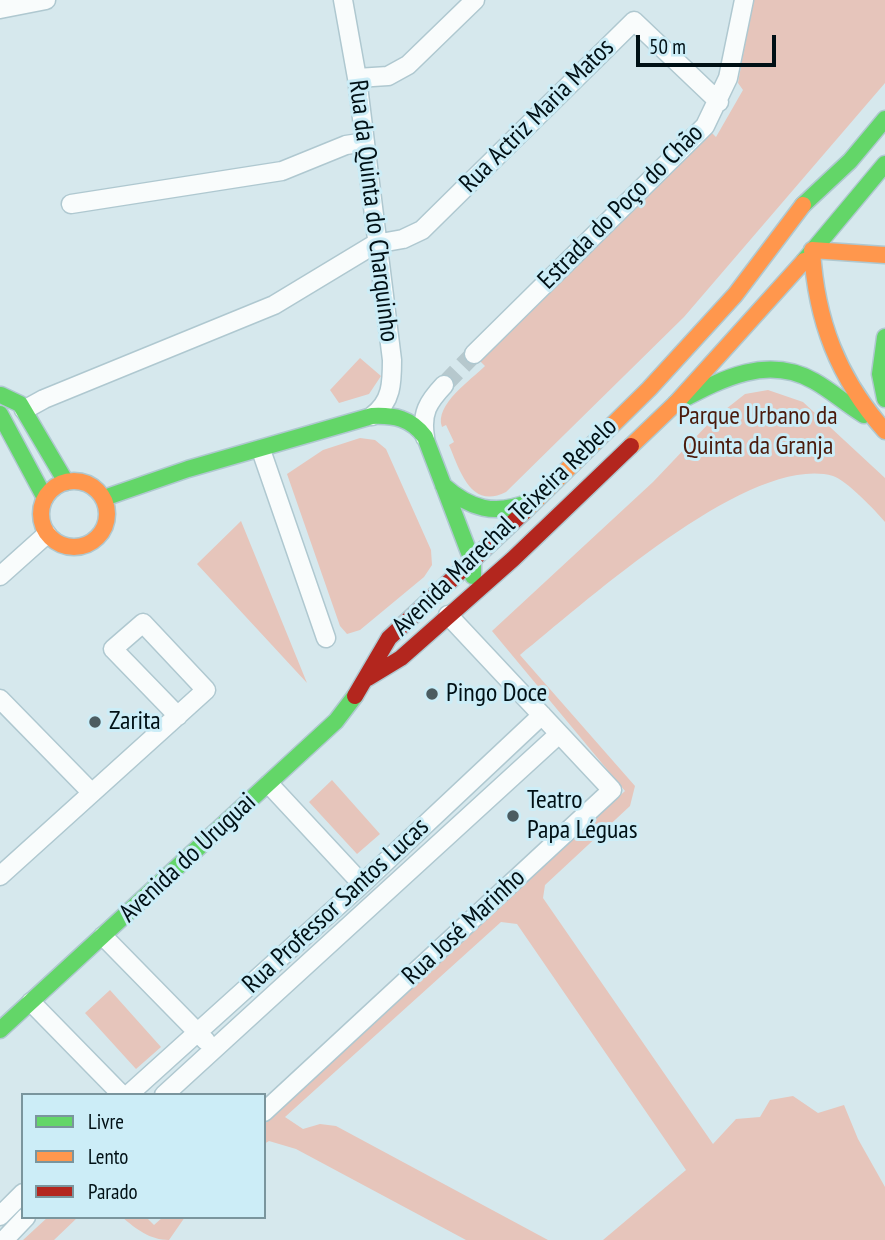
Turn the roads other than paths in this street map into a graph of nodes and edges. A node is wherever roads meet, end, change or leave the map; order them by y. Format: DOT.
graph roads {
  1 [pos="46,0"];
  2 [pos="342,0"];
  3 [pos="475,0"];
  4 [pos="744,0"];
  5 [pos="0,9"];
  6 [pos="357,78"];
  7 [pos="719,102"];
  8 [pos="885,119"];
  9 [pos="365,142"];
  10 [pos="850,161"];
  11 [pos="885,164"];
  12 [pos="71,204"];
  13 [pos="375,244"];
  14 [pos="812,250"];
  15 [pos="885,255"];
  16 [pos="735,295"];
  17 [pos="885,337"];
  18 [pos="474,354"];
  19 [pos="444,385"];
  20 [pos="1,394"];
  21 [pos="885,399"];
  22 [pos="676,403"];
  23 [pos="24,410"];
  24 [pos="0,413"];
  25 [pos="372,416"];
  26 [pos="881,426"];
  27 [pos="425,437"];
  28 [pos="261,450"];
  29 [pos="66,482"];
  30 [pos="443,485"];
  31 [pos="45,498"];
  32 [pos="104,498"];
  33 [pos="536,498"];
  34 [pos="47,534"];
  35 [pos="473,563"];
  36 [pos="502,569"];
  37 [pos="0,576"];
  38 [pos="450,613"];
  39 [pos="326,638"];
  40 [pos="368,678"];
  41 [pos="0,699"];
  42 [pos="542,715"];
  43 [pos="177,716"];
  44 [pos="559,734"];
  45 [pos="269,784"];
  46 [pos="92,793"];
  47 [pos="0,876"];
  48 [pos="362,884"];
  49 [pos="103,936"];
  50 [pos="31,1002"];
  51 [pos="0,1030"];
  52 [pos="198,1032"];
  53 [pos="214,1049"];
  54 [pos="120,1093"];
  55 [pos="130,1093"];
  56 [pos="166,1093"];
  57 [pos="266,1110"];
  58 [pos="21,1195"];
  59 [pos="0,1216"];
  60 [pos="24,1219"];
  61 [pos="4,1240"];
  1 -- 5 [label="street"];
  2 -- 6 [label="street, Rua da Quinta do Charquinho"];
  3 -- 6 [label="street"];
  4 -- 7 [label="street, Estrada do Poço do Chão"];
  6 -- 9 [label="street, Rua da Quinta do Charquinho"];
  7 -- 13 [label="street, Rua Actriz Maria Matos"];
  7 -- 18 [label="street, Estrada do Poço do Chão"];
  8 -- 10 [label="main road, Avenida Marechal Teixeira Rebelo"];
  9 -- 12 [label="street"];
  9 -- 13 [label="street, Rua da Quinta do Charquinho"];
  10 -- 14 [label="main road"];
  10 -- 16 [label="main road, Avenida Marechal Teixeira Rebelo"];
  11 -- 14 [label="main road, Avenida Marechal Teixeira Rebelo"];
  13 -- 23 [label="street"];
  13 -- 25 [label="street, Rua da Quinta do Charquinho"];
  14 -- 15 [label="main road"];
  14 -- 16 [label="main road"];
  14 -- 22 [label="main road, Avenida Marechal Teixeira Rebelo"];
  14 -- 26 [label="main road"];
  16 -- 33 [label="main road, Avenida Marechal Teixeira Rebelo"];
  17 -- 21 [label="main road"];
  19 -- 27 [label="street"];
  20 -- 23 [label="main road"];
  20 -- 24 [label="main road"];
  22 -- 26 [label="main road"];
  22 -- 36 [label="main road, Avenida Marechal Teixeira Rebelo"];
  23 -- 29 [label="main road"];
  24 -- 31 [label="main road"];
  25 -- 27 [label="main road"];
  25 -- 28 [label="main road"];
  27 -- 30 [label="main road"];
  28 -- 32 [label="main road"];
  28 -- 39 [label="street"];
  29 -- 31 [label="main road"];
  29 -- 32 [label="main road"];
  30 -- 33 [label="main road"];
  30 -- 35 [label="main road"];
  31 -- 34 [label="main road"];
  32 -- 34 [label="main road"];
  33 -- 35 [label="main road, Avenida Marechal Teixeira Rebelo"];
  34 -- 37 [label="street"];
  35 -- 36 [label="main road"];
  35 -- 38 [label="main road"];
  35 -- 40 [label="main road, Avenida Marechal Teixeira Rebelo"];
  36 -- 38 [label="main road, Avenida Marechal Teixeira Rebelo"];
  38 -- 40 [label="main road, Avenida Marechal Teixeira Rebelo"];
  38 -- 42 [label="street, Rua José Marinho"];
  40 -- 45 [label="main road, Avenida do Uruguai"];
  41 -- 46 [label="street"];
  42 -- 44 [label="street, Rua José Marinho"];
  42 -- 48 [label="street, Rua Professor Santos Lucas"];
  43 -- 43 [label="street"];
  43 -- 46 [label="street"];
  44 -- 53 [label="street, Rua Professor Santos Lucas"];
  44 -- 57 [label="street, Rua José Marinho"];
  45 -- 48 [label="street"];
  45 -- 49 [label="main road, Avenida do Uruguai"];
  46 -- 47 [label="street"];
  48 -- 52 [label="street, Rua Professor Santos Lucas"];
  49 -- 50 [label="main road, Avenida do Uruguai"];
  49 -- 52 [label="street"];
  50 -- 51 [label="main road, Avenida do Uruguai"];
  50 -- 54 [label="street"];
  52 -- 53 [label="street"];
  52 -- 55 [label="street, Rua Professor Santos Lucas"];
  53 -- 56 [label="street, Rua Professor Santos Lucas"];
  58 -- 59 [label="street"];
  60 -- 61 [label="street"];
}
